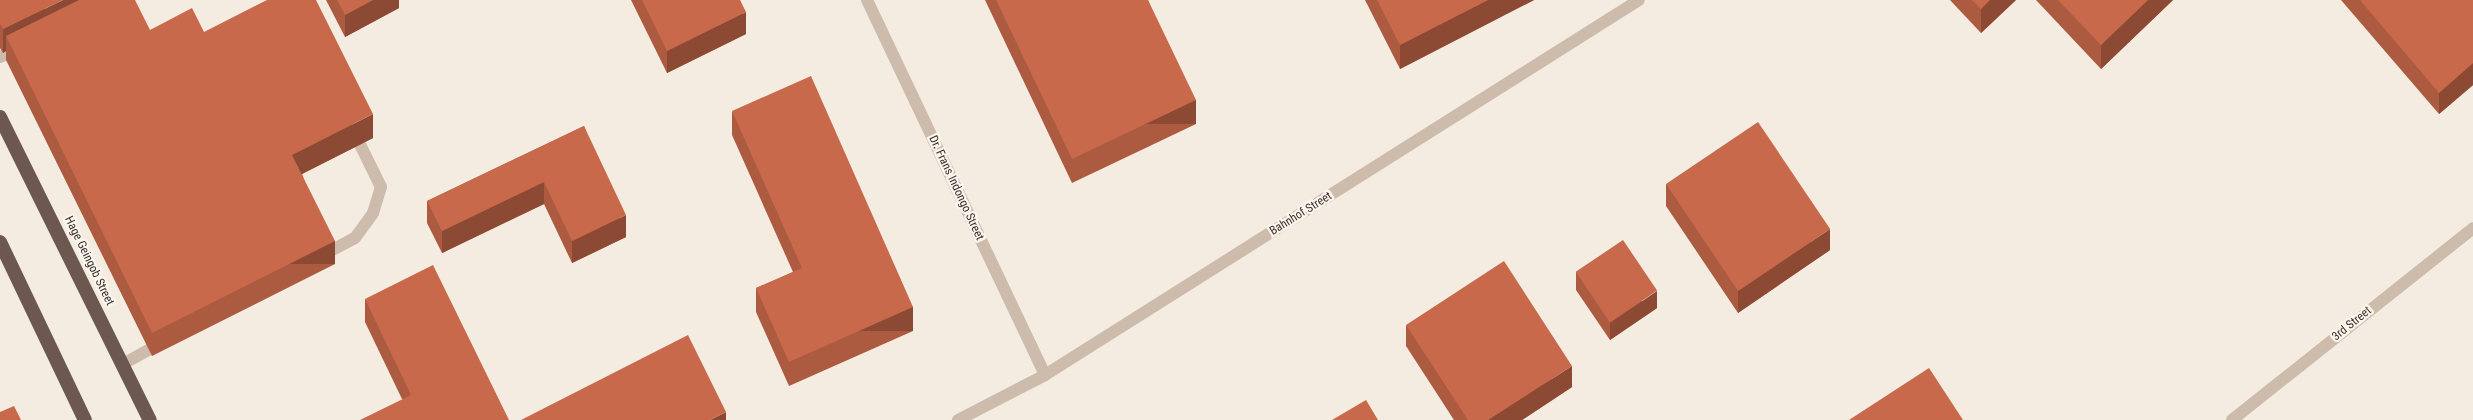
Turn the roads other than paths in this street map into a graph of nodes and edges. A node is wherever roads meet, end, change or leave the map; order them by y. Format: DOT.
graph roads {
  1 [pos="866,0"];
  2 [pos="1640,0"];
  3 [pos="35,41"];
  4 [pos="0,57"];
  5 [pos="346,116"];
  6 [pos="0,117"];
  7 [pos="2473,228"];
  8 [pos="0,242"];
  9 [pos="312,261"];
  10 [pos="174,336"];
  11 [pos="123,364"];
  12 [pos="1045,375"];
  13 [pos="85,420"];
  14 [pos="150,420"];
  15 [pos="958,420"];
  16 [pos="2232,420"];
  1 -- 12 [label="street, Dr. Frans Indongo Street"];
  2 -- 12 [label="street, Bahnhof Street"];
  3 -- 4 [label="street"];
  5 -- 9 [label="street"];
  6 -- 11 [label="highway, Hage Geingob Street"];
  7 -- 16 [label="street, 3rd Street"];
  8 -- 13 [label="highway"];
  10 -- 11 [label="street"];
  11 -- 14 [label="highway, Hage Geingob Street"];
  12 -- 15 [label="street, Bahnhof Street"];
}
